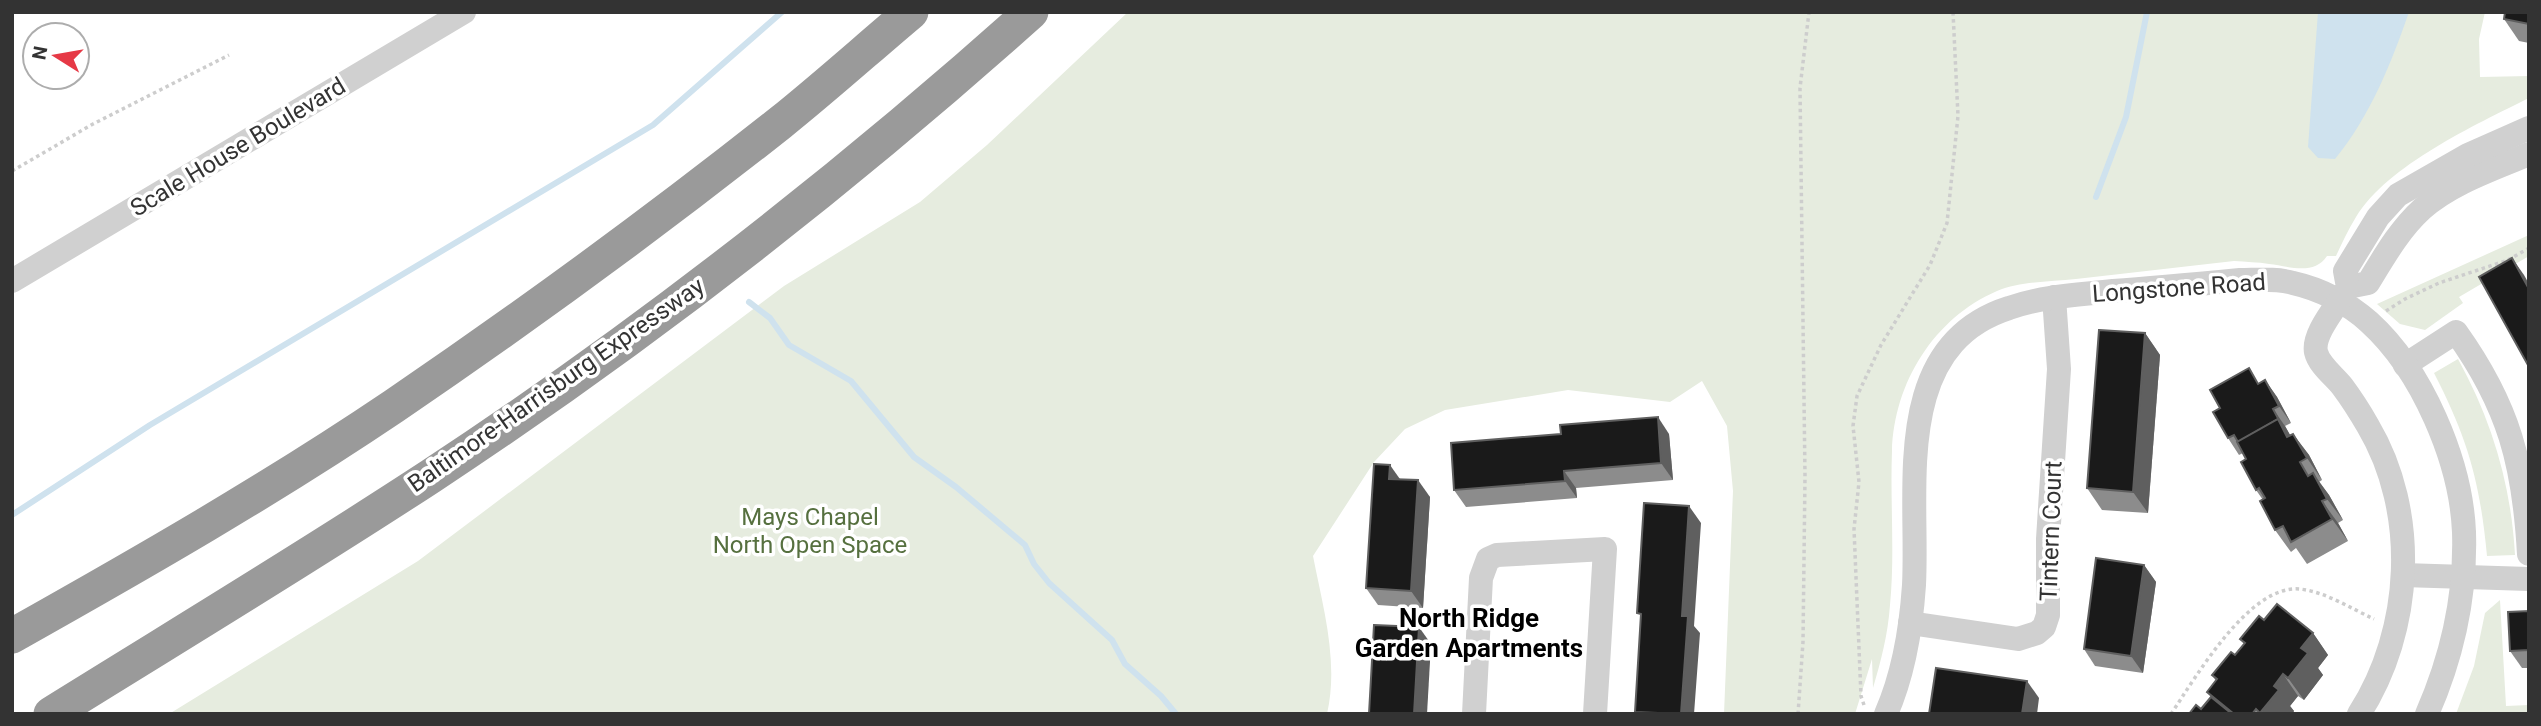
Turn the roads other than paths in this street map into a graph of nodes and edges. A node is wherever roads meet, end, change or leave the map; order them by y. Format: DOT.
graph roads {
  1 [pos="464,12"];
  2 [pos="911,12"];
  3 [pos="1031,12"];
  4 [pos="2529,128"];
  5 [pos="2529,154"];
  6 [pos="12,281"];
  7 [pos="2344,294"];
  8 [pos="2054,297"];
  9 [pos="2405,365"];
  10 [pos="2529,554"];
  11 [pos="2403,575"];
  12 [pos="2462,578"];
  13 [pos="2529,579"];
  14 [pos="1910,623"];
  15 [pos="12,636"];
  16 [pos="51,714"];
  17 [pos="1474,714"];
  18 [pos="1595,714"];
  19 [pos="1886,714"];
  20 [pos="2359,714"];
  21 [pos="2427,714"];
  1 -- 6 [label="street, Scale House Boulevard"];
  2 -- 15 [label="highway"];
  3 -- 16 [label="highway, Baltimore-Harrisburg Expressway"];
  4 -- 7 [label="street"];
  5 -- 7 [label="street"];
  7 -- 8 [label="street, Longstone Road"];
  7 -- 9 [label="street, Longstone Road"];
  7 -- 11 [label="street"];
  8 -- 14 [label="street, Longstone Road"];
  8 -- 14 [label="street, Tintern Court"];
  9 -- 10 [label="street"];
  9 -- 12 [label="street, Longstone Road"];
  11 -- 12 [label="street"];
  11 -- 20 [label="street"];
  12 -- 13 [label="street"];
  12 -- 21 [label="street, Longstone Road"];
  14 -- 19 [label="street, Longstone Road"];
  17 -- 18 [label="street"];
}
